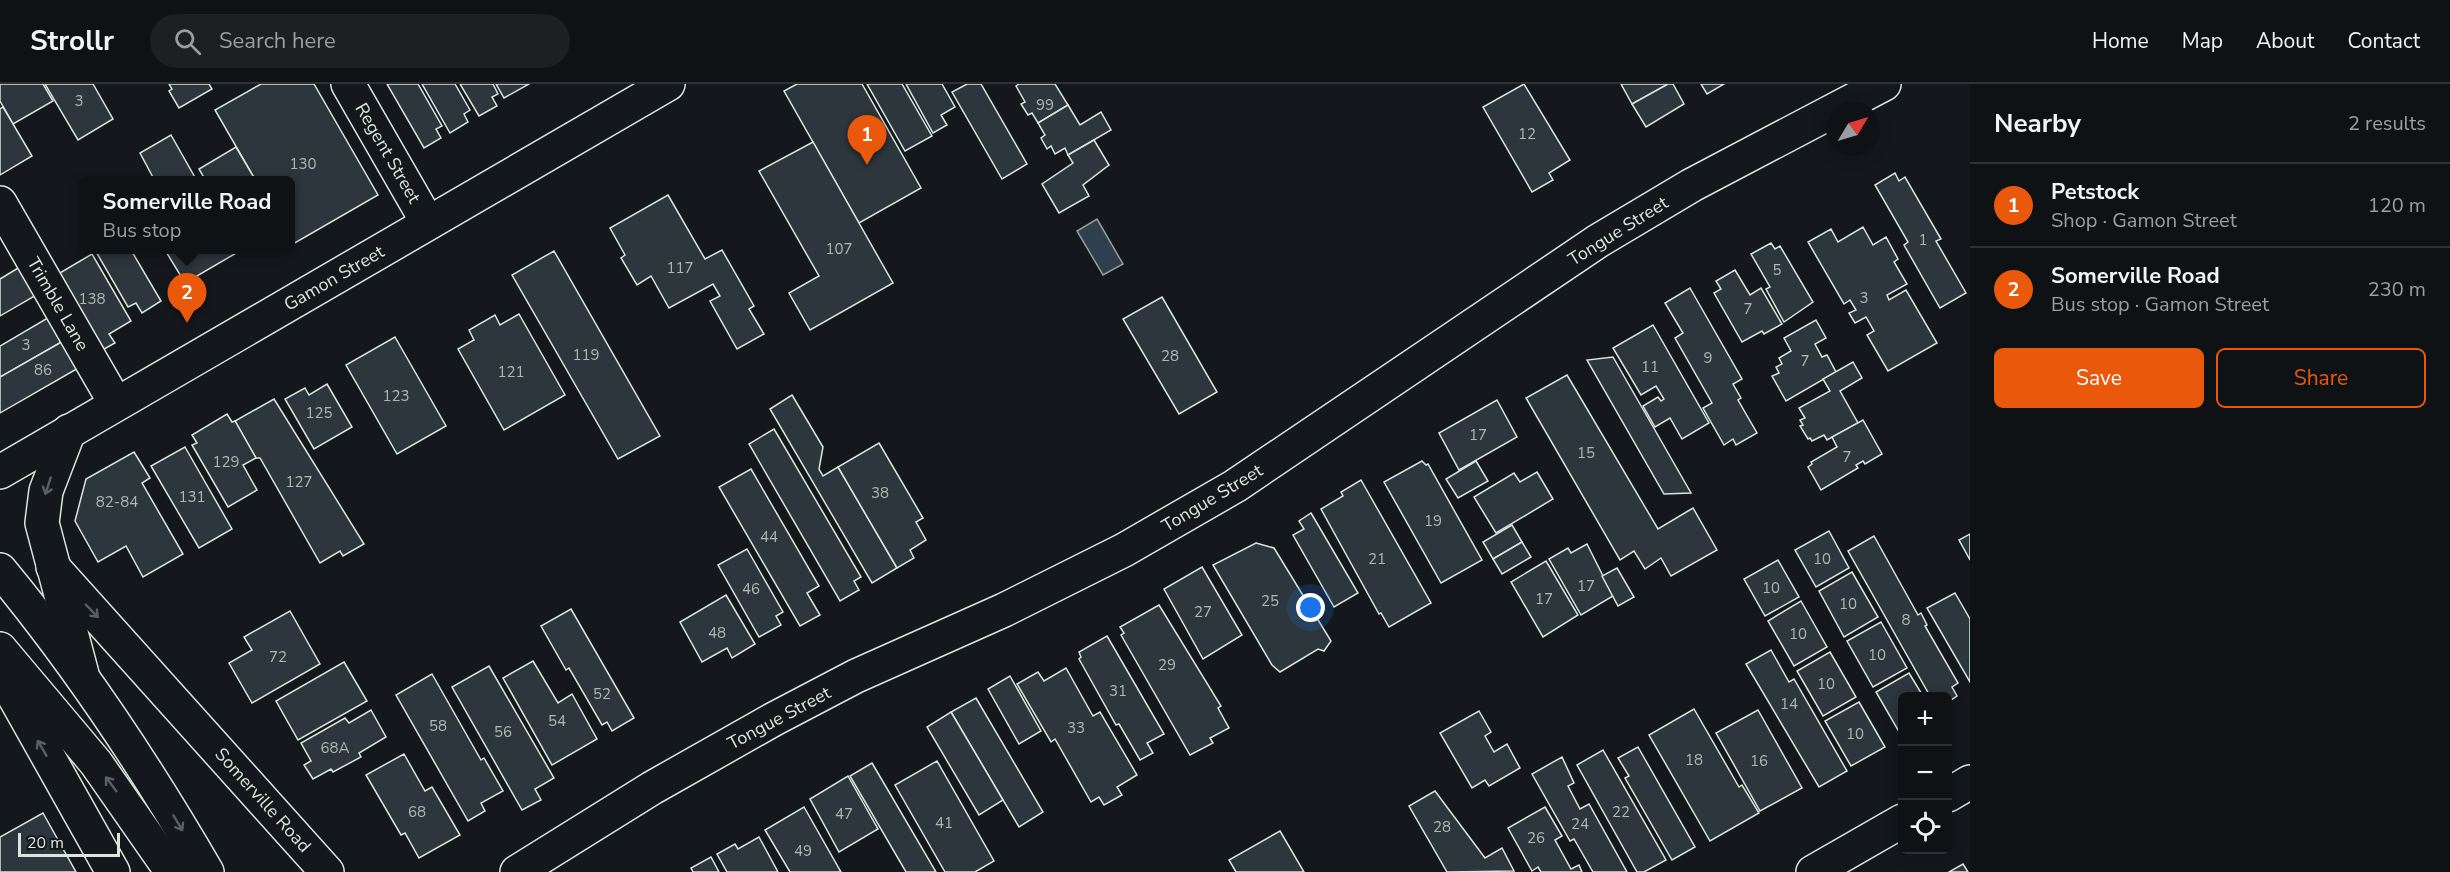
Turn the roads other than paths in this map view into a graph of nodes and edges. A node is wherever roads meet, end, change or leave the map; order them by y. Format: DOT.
graph roads {
  1 [pos="348,84"];
  2 [pos="668,84"];
  3 [pos="1884,84"];
  4 [pos="0,203"];
  5 [pos="428,223"];
  6 [pos="116,404"];
  7 [pos="69,431"];
  8 [pos="0,472"];
  9 [pos="53,567"];
  10 [pos="0,570"];
  11 [pos="0,650"];
  12 [pos="0,671"];
  13 [pos="87,687"];
  14 [pos="1970,782"];
  15 [pos="1952,792"];
  16 [pos="1898,823"];
  17 [pos="113,872"];
  18 [pos="172,872"];
  19 [pos="207,872"];
  20 [pos="327,872"];
  21 [pos="517,872"];
  22 [pos="1813,872"];
  1 -- 5 [label="street, Regent Street"];
  2 -- 5 [label="street, Gamon Street"];
  3 -- 21 [label="street, Tongue Street"];
  4 -- 6 [label="street, Trimble Lane"];
  5 -- 6 [label="street, Gamon Street"];
  6 -- 7 [label="street, Gamon Street"];
  7 -- 8 [label="street, Gamon Street"];
  7 -- 9 [label="street, one-way"];
  9 -- 13 [label="street"];
  9 -- 20 [label="street, Somerville Road, one-way"];
  10 -- 13 [label="street"];
  18 -- 11 [label="street, one-way"];
  17 -- 12 [label="street, one-way"];
  13 -- 19 [label="street, one-way"];
  14 -- 15 [label="street"];
  16 -- 22 [label="street"];
}
